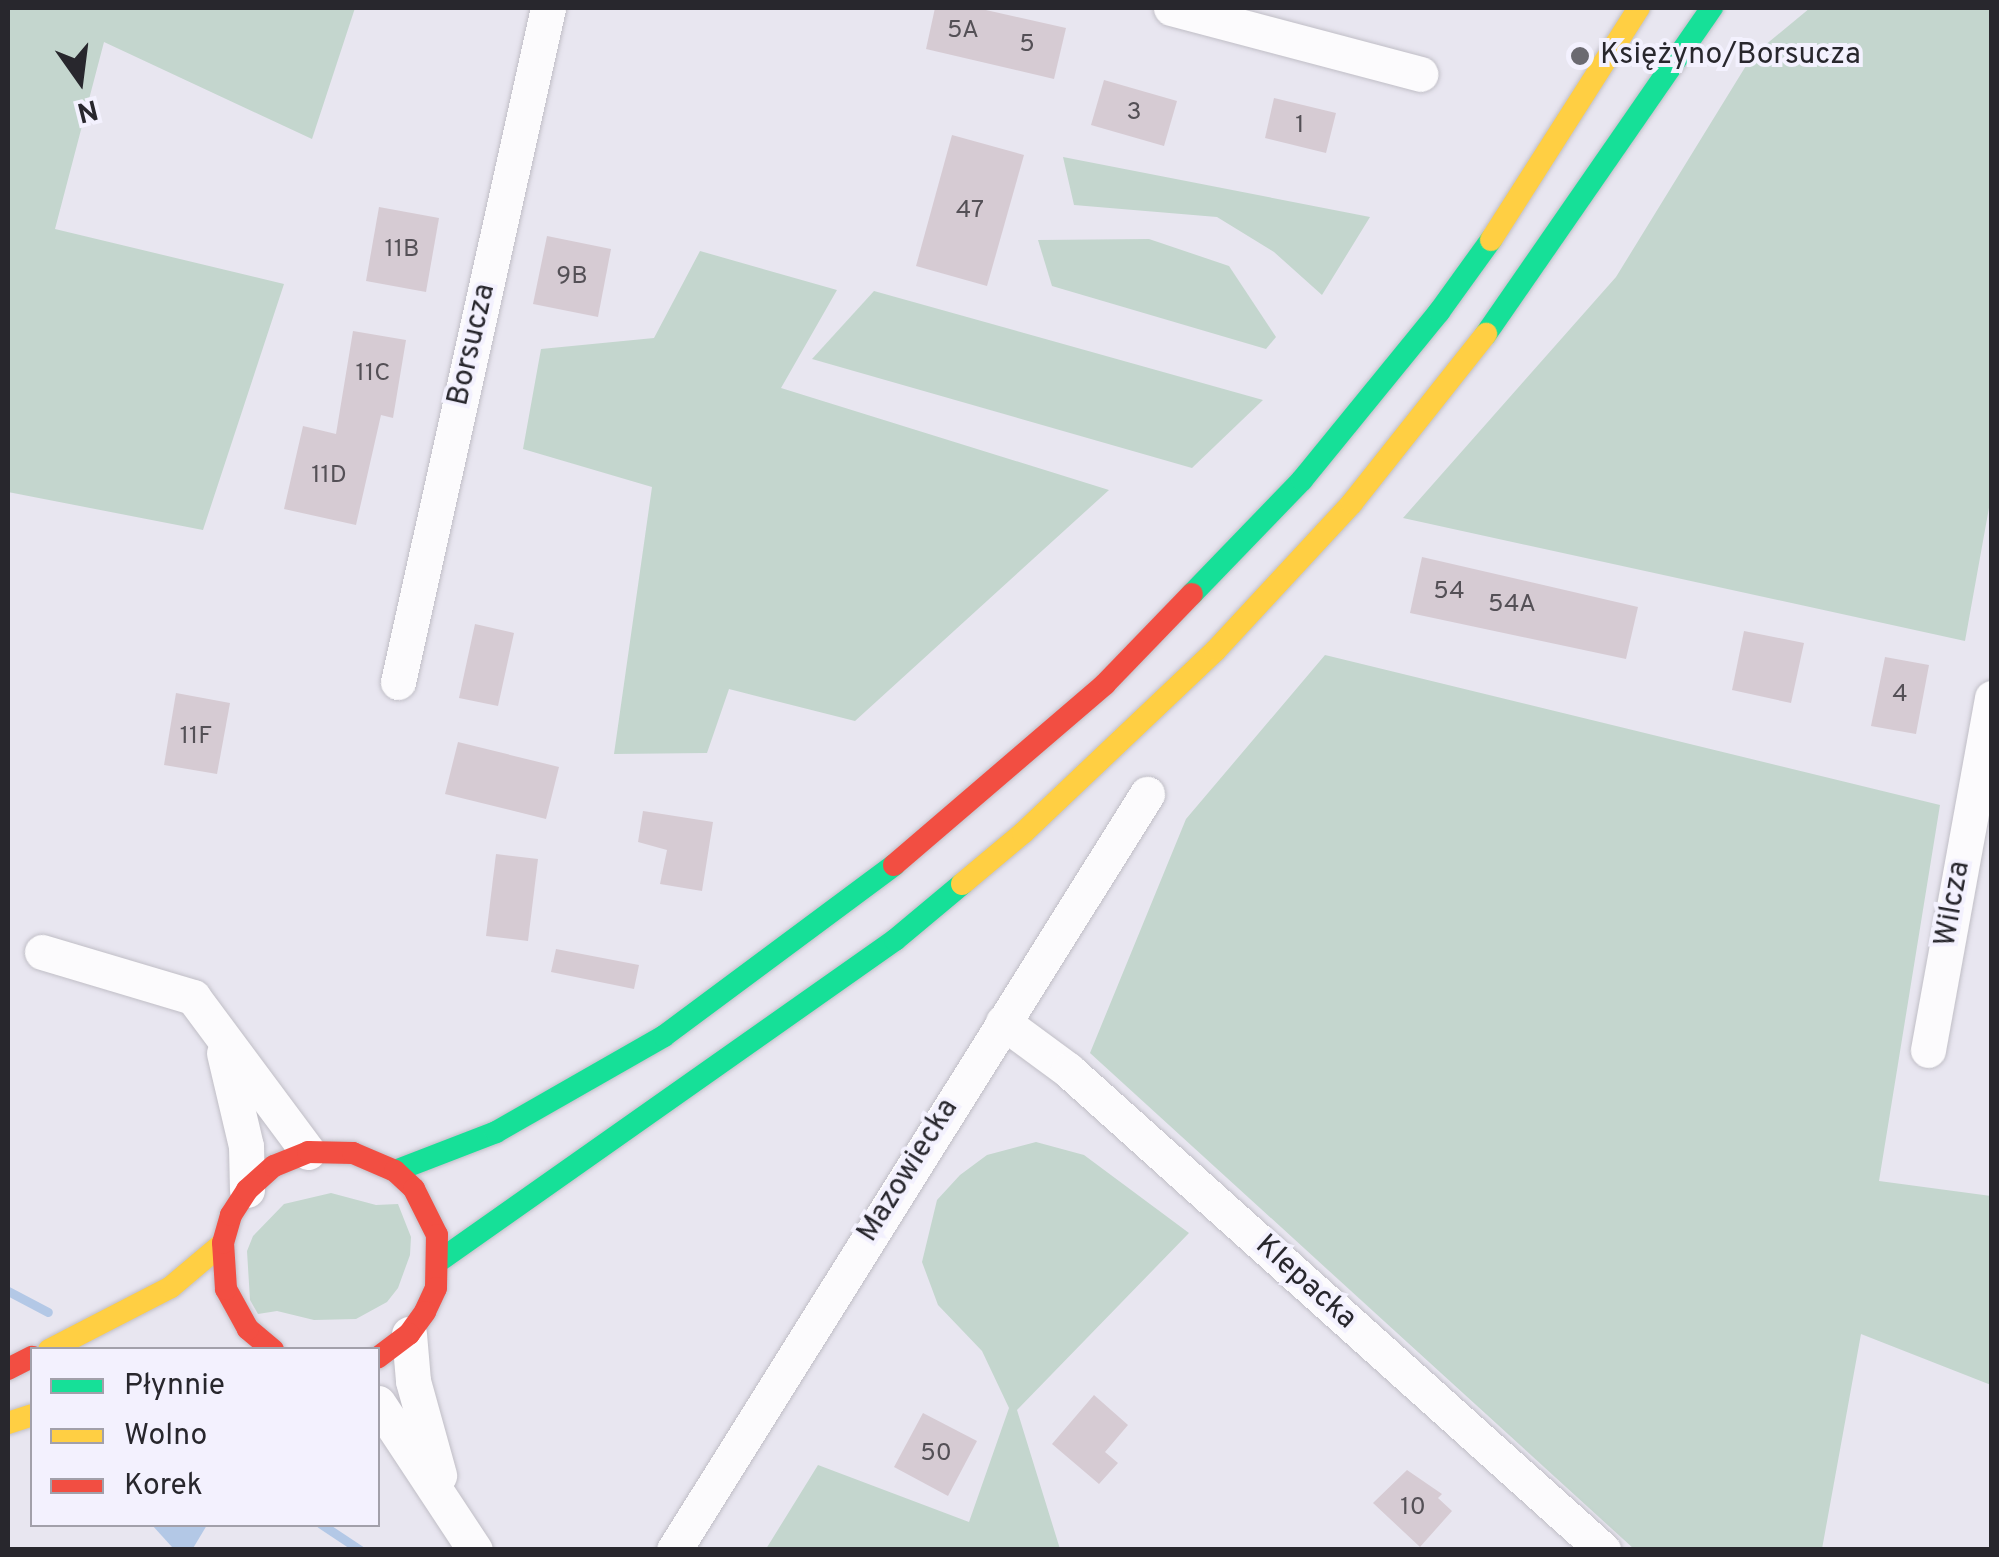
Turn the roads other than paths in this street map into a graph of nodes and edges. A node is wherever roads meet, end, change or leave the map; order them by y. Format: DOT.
graph roads {
  1 [pos="548,8"];
  2 [pos="1171,8"];
  3 [pos="1640,8"];
  4 [pos="1712,8"];
  5 [pos="1420,74"];
  6 [pos="398,682"];
  7 [pos="1992,698"];
  8 [pos="1147,794"];
  9 [pos="1981,816"];
  10 [pos="42,952"];
  11 [pos="1002,1022"];
  12 [pos="220,1038"];
  13 [pos="1928,1050"];
  14 [pos="308,1152"];
  15 [pos="395,1171"];
  16 [pos="246,1190"];
  17 [pos="223,1243"];
  18 [pos="439,1261"];
  19 [pos="409,1334"];
  20 [pos="56,1347"];
  21 [pos="268,1347"];
  22 [pos="380,1356"];
  23 [pos="380,1405"];
  24 [pos="446,1500"];
  25 [pos="475,1550"];
  26 [pos="674,1550"];
  27 [pos="1603,1550"];
  1 -- 6 [label="street, Borsucza"];
  2 -- 5 [label="street"];
  3 -- 15 [label="main road"];
  4 -- 18 [label="main road"];
  7 -- 9 [label="street, Wilcza"];
  8 -- 11 [label="street, Mazowiecka"];
  9 -- 13 [label="street, Wilcza"];
  10 -- 12 [label="street"];
  11 -- 26 [label="street, Mazowiecka"];
  11 -- 27 [label="street, Klepacka"];
  12 -- 14 [label="street"];
  12 -- 16 [label="street"];
  14 -- 15 [label="main road"];
  14 -- 16 [label="main road"];
  15 -- 18 [label="main road"];
  16 -- 17 [label="main road"];
  17 -- 20 [label="main road"];
  17 -- 21 [label="main road"];
  18 -- 19 [label="main road"];
  19 -- 22 [label="main road"];
  19 -- 24 [label="street"];
  23 -- 24 [label="street"];
  24 -- 25 [label="street"];
}
